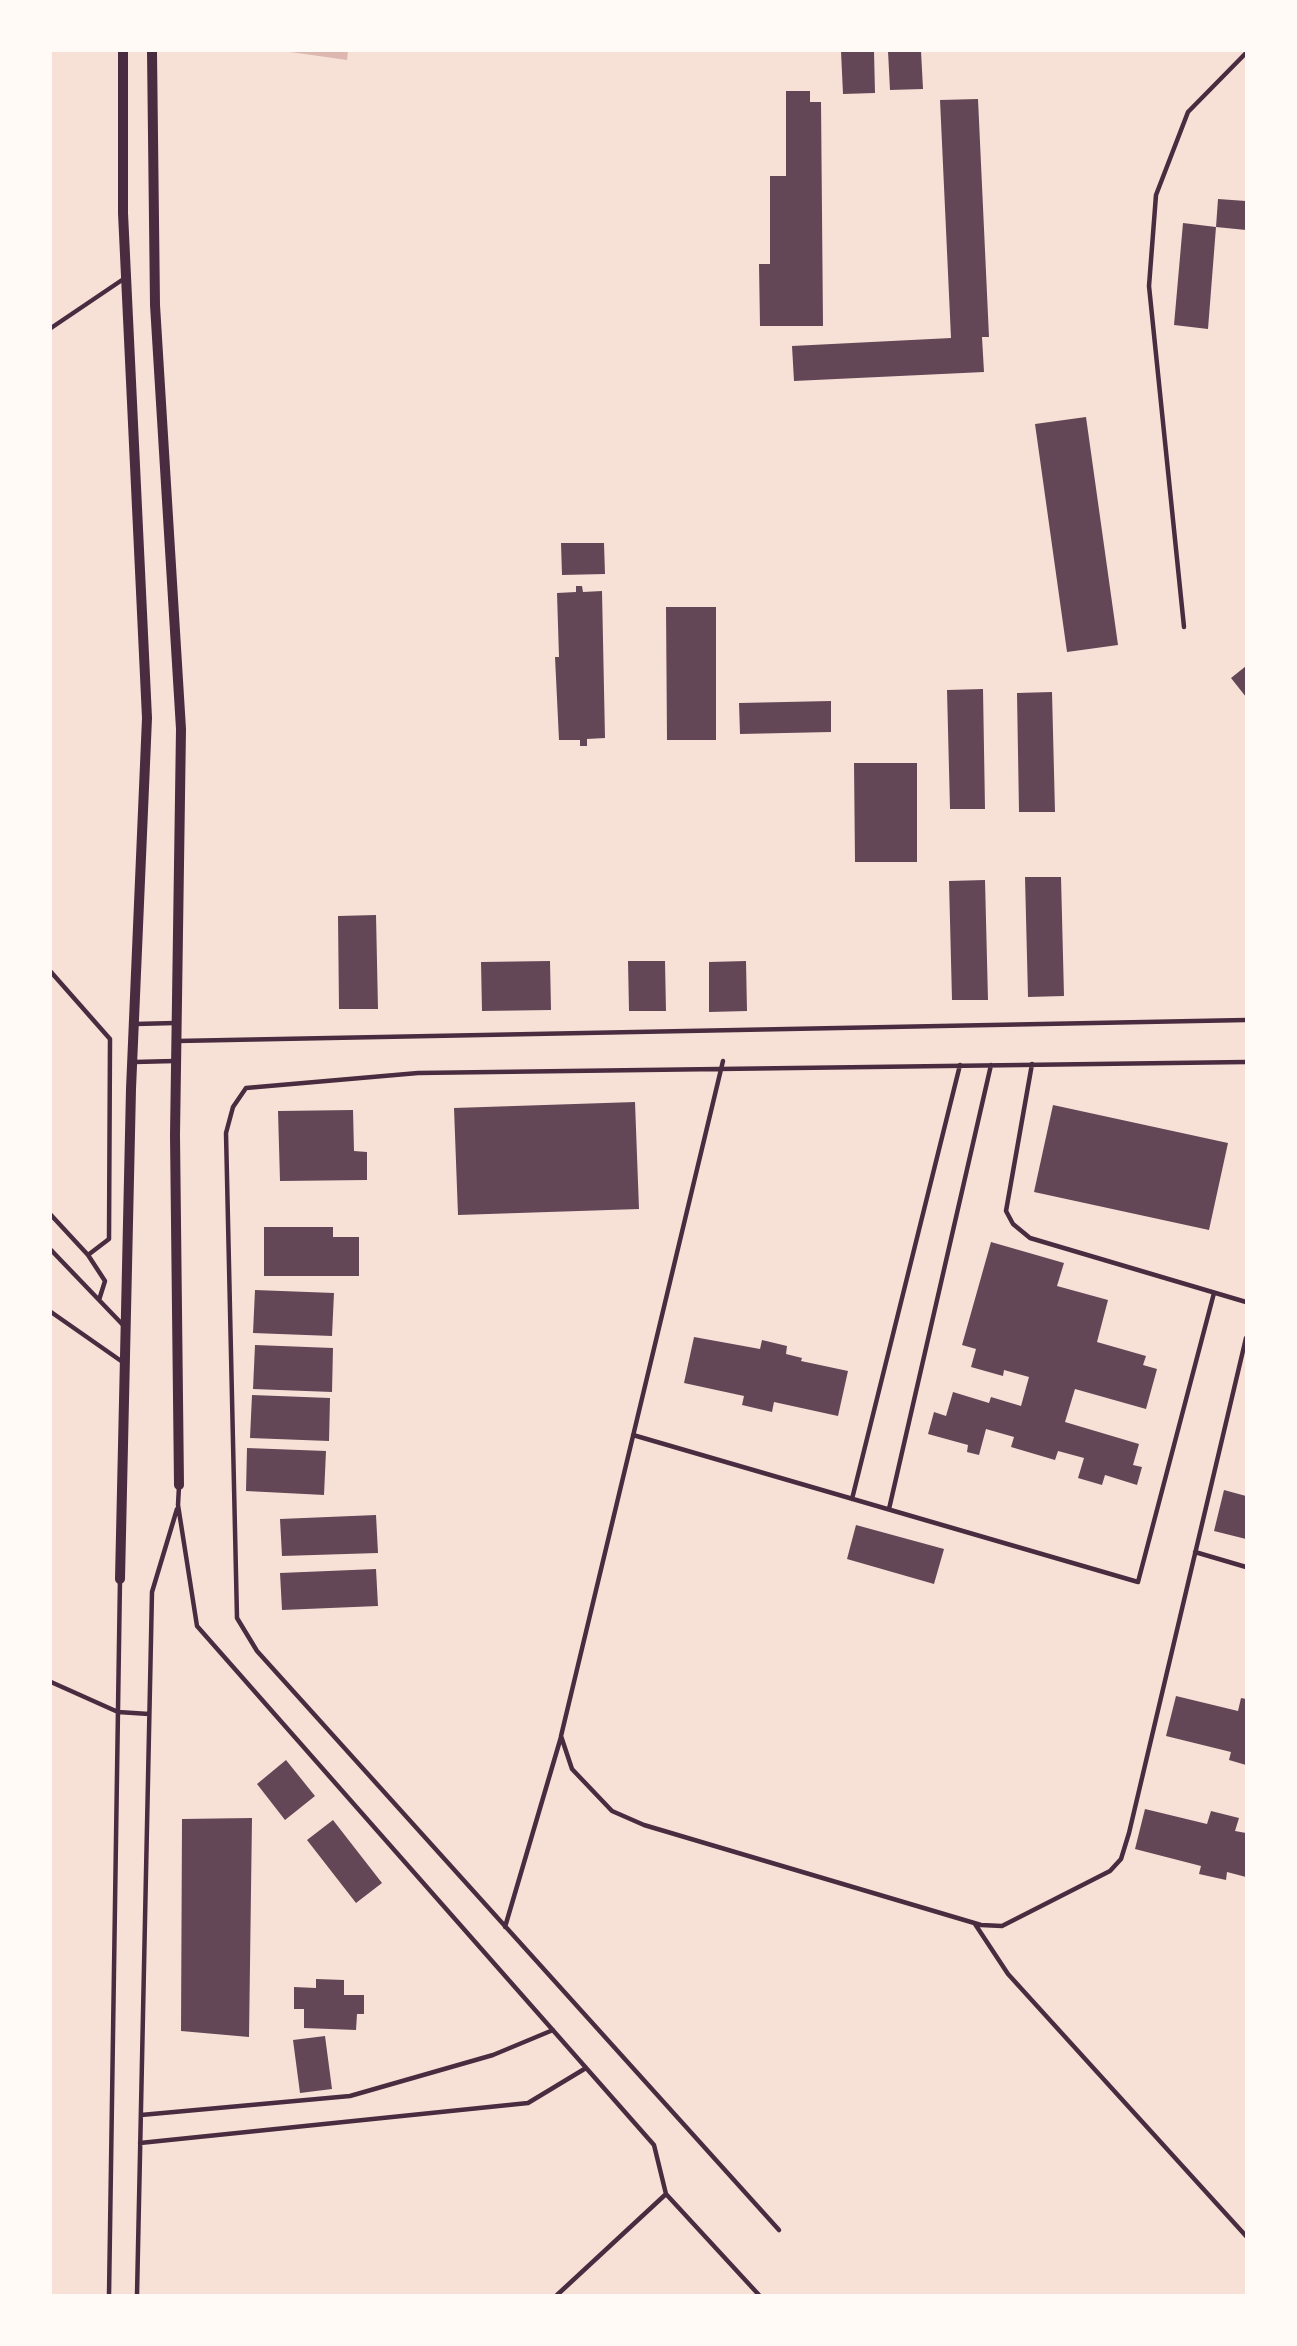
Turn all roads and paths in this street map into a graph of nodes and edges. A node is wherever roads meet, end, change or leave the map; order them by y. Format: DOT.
graph roads {
  1 [pos="123,51"];
  2 [pos="152,51"];
  3 [pos="1246,53"];
  4 [pos="126,278"];
  5 [pos="51,328"];
  6 [pos="1184,627"];
  7 [pos="51,972"];
  8 [pos="1246,1020"];
  9 [pos="176,1023"];
  10 [pos="134,1024"];
  11 [pos="176,1041"];
  12 [pos="176,1061"];
  13 [pos="723,1061"];
  14 [pos="132,1062"];
  15 [pos="1246,1062"];
  16 [pos="1032,1064"];
  17 [pos="960,1065"];
  18 [pos="991,1065"];
  19 [pos="721,1069"];
  20 [pos="51,1215"];
  21 [pos="51,1250"];
  22 [pos="88,1255"];
  23 [pos="1214,1293"];
  24 [pos="99,1300"];
  25 [pos="1246,1302"];
  26 [pos="51,1312"];
  27 [pos="126,1328"];
  28 [pos="1246,1338"];
  29 [pos="125,1363"];
  30 [pos="633,1435"];
  31 [pos="179,1485"];
  32 [pos="852,1499"];
  33 [pos="178,1505"];
  34 [pos="889,1509"];
  35 [pos="1195,1552"];
  36 [pos="1246,1567"];
  37 [pos="120,1578"];
  38 [pos="51,1682"];
  39 [pos="118,1712"];
  40 [pos="149,1714"];
  41 [pos="562,1736"];
  42 [pos="974,1923"];
  43 [pos="505,1927"];
  44 [pos="553,2030"];
  45 [pos="586,2067"];
  46 [pos="141,2115"];
  47 [pos="140,2143"];
  48 [pos="666,2194"];
  49 [pos="779,2230"];
  50 [pos="1246,2236"];
  51 [pos="560,2294"];
  52 [pos="109,2295"];
  53 [pos="137,2295"];
  54 [pos="758,2295"];
  1 -- 4 [label="street"];
  2 -- 9 [label="street"];
  3 -- 6 [label="lane"];
  4 -- 5 [label="lane"];
  4 -- 10 [label="street"];
  7 -- 22 [label="lane"];
  8 -- 11 [label="lane"];
  9 -- 10 [label="lane"];
  9 -- 11 [label="street"];
  10 -- 14 [label="street"];
  11 -- 12 [label="street"];
  12 -- 14 [label="lane"];
  12 -- 31 [label="street"];
  13 -- 19 [label="lane"];
  14 -- 27 [label="street"];
  15 -- 16 [label="lane"];
  16 -- 18 [label="lane"];
  16 -- 23 [label="lane"];
  17 -- 18 [label="lane"];
  17 -- 19 [label="lane"];
  17 -- 32 [label="lane"];
  18 -- 34 [label="lane"];
  19 -- 30 [label="lane"];
  19 -- 43 [label="lane"];
  20 -- 22 [label="lane"];
  21 -- 24 [label="lane"];
  22 -- 24 [label="lane"];
  23 -- 25 [label="lane"];
  23 -- 34 [label="lane"];
  24 -- 27 [label="lane"];
  26 -- 29 [label="lane"];
  27 -- 29 [label="street"];
  28 -- 35 [label="lane"];
  29 -- 37 [label="street"];
  30 -- 32 [label="lane"];
  30 -- 41 [label="lane"];
  31 -- 33 [label="lane"];
  32 -- 34 [label="lane"];
  33 -- 40 [label="lane"];
  33 -- 44 [label="lane"];
  35 -- 36 [label="lane"];
  35 -- 42 [label="lane"];
  37 -- 39 [label="lane"];
  38 -- 39 [label="lane"];
  39 -- 40 [label="lane"];
  39 -- 52 [label="lane"];
  40 -- 46 [label="lane"];
  41 -- 42 [label="lane"];
  41 -- 43 [label="lane"];
  42 -- 50 [label="lane"];
  43 -- 49 [label="lane"];
  44 -- 45 [label="lane"];
  44 -- 46 [label="lane"];
  45 -- 47 [label="lane"];
  45 -- 48 [label="lane"];
  46 -- 47 [label="lane"];
  47 -- 53 [label="lane"];
  48 -- 51 [label="lane"];
  48 -- 54 [label="lane"];
}
